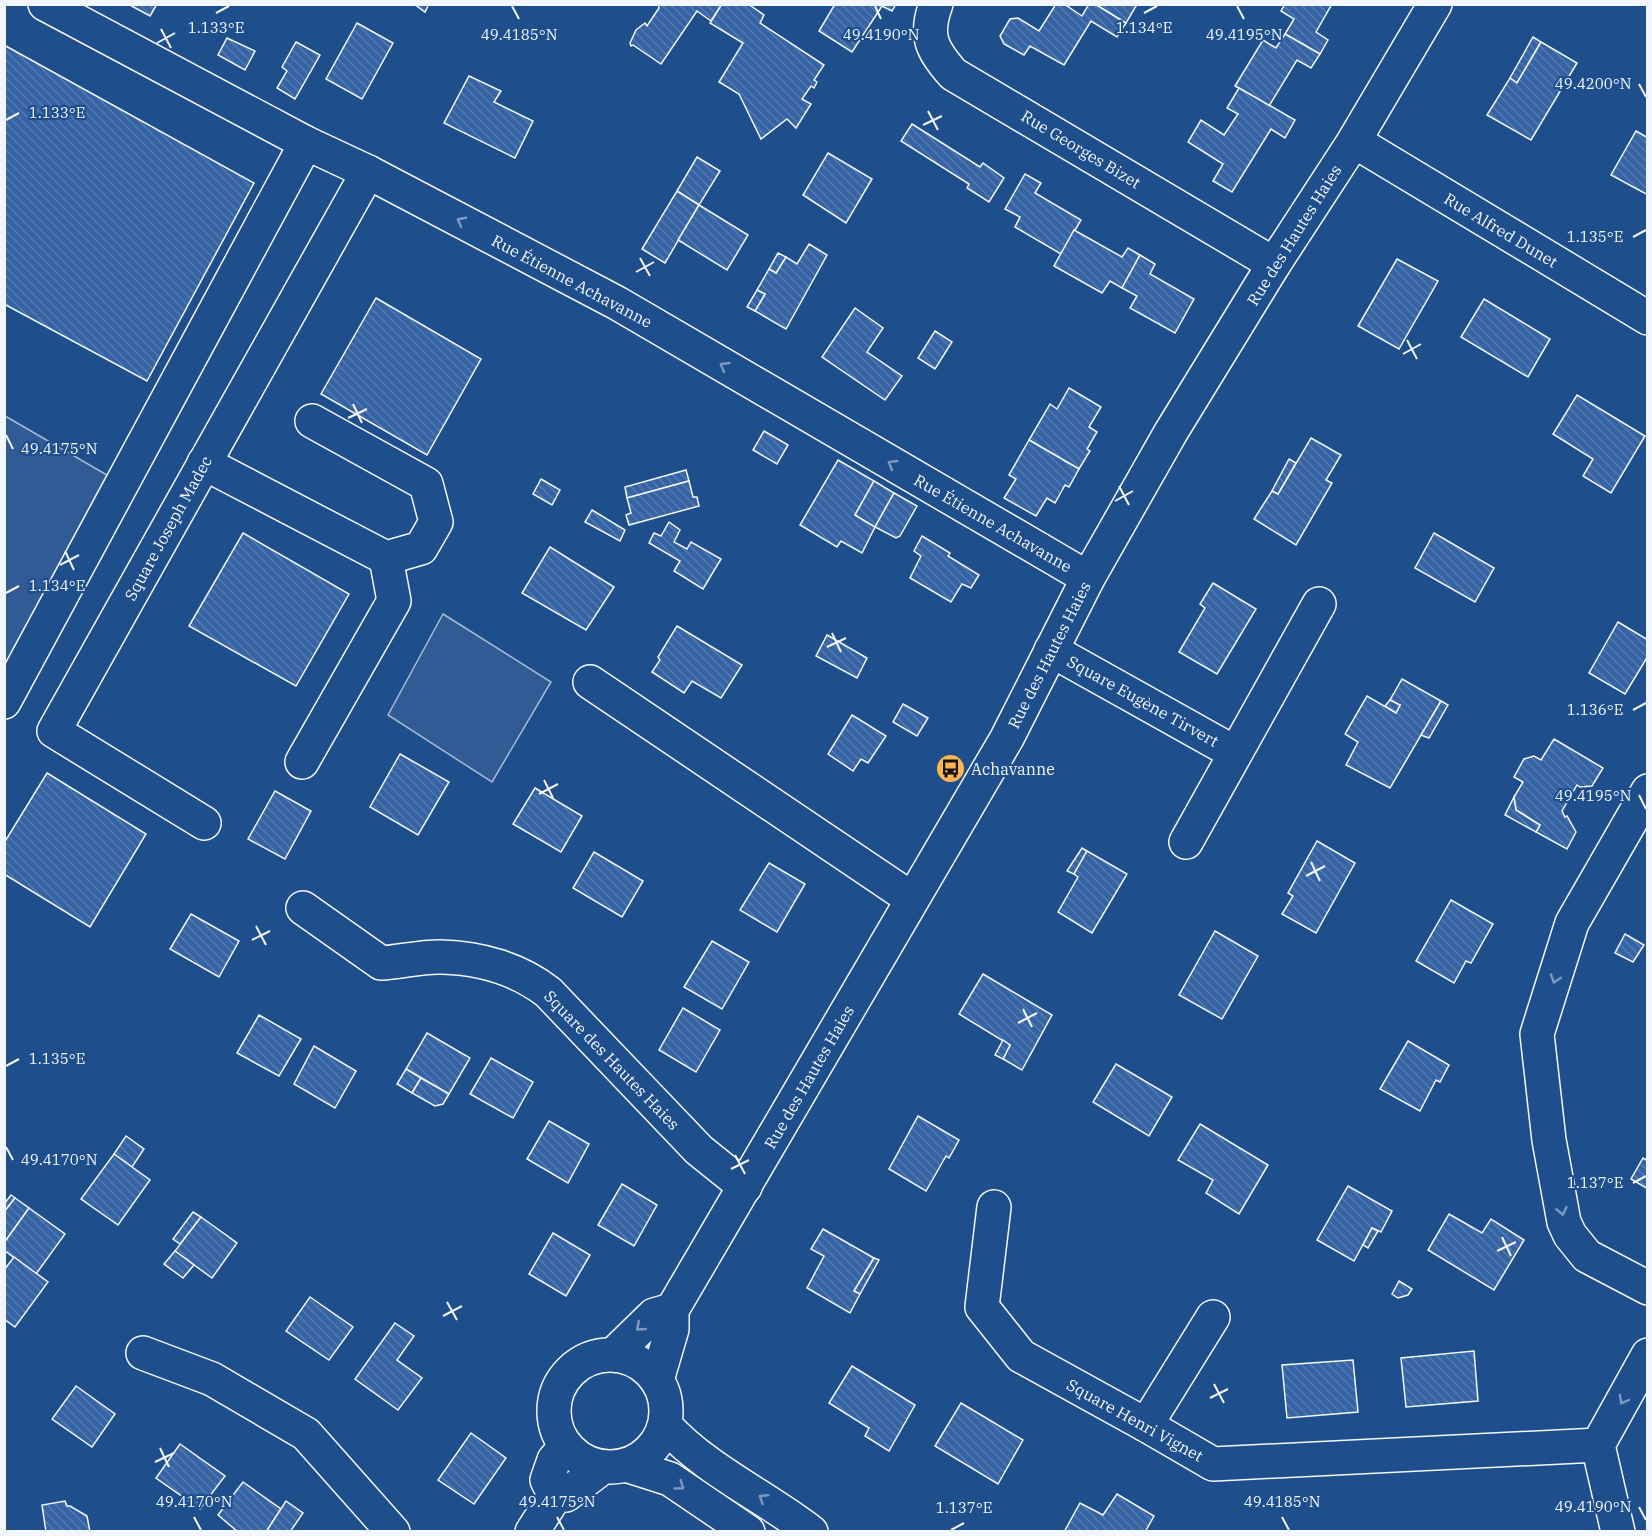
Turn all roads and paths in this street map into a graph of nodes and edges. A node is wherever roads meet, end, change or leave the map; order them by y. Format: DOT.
graph roads {
  1 [pos="45,4"];
  2 [pos="936,4"];
  3 [pos="1435,4"];
  4 [pos="1354,141"];
  5 [pos="306,143"];
  6 [pos="368,172"];
  7 [pos="1274,264"];
  8 [pos="1647,318"];
  9 [pos="312,421"];
  10 [pos="204,463"];
  11 [pos="386,558"];
  12 [pos="1088,578"];
  13 [pos="1319,604"];
  14 [pos="1051,650"];
  15 [pos="590,682"];
  16 [pos="4,702"];
  17 [pos="1235,753"];
  18 [pos="302,762"];
  19 [pos="1647,790"];
  20 [pos="204,823"];
  21 [pos="1186,842"];
  22 [pos="912,899"];
  23 [pos="303,908"];
  24 [pos="745,1187"];
  25 [pos="994,1207"];
  26 [pos="1647,1288"];
  27 [pos="672,1310"];
  28 [pos="1214,1317"];
  29 [pos="143,1353"];
  30 [pos="614,1354"];
  31 [pos="1647,1355"];
  32 [pos="657,1380"];
  33 [pos="665,1425"];
  34 [pos="1146,1425"];
  35 [pos="1598,1445"];
  36 [pos="566,1446"];
  37 [pos="614,1466"];
  38 [pos="555,1496"];
  39 [pos="393,1532"];
  40 [pos="532,1532"];
  41 [pos="748,1532"];
  42 [pos="811,1532"];
  43 [pos="1618,1532"];
  1 -- 5 [label="street, Rue Étienne Achavanne"];
  2 -- 7 [label="street, Rue Georges Bizet"];
  3 -- 4 [label="street, Rue des Hautes Haies"];
  4 -- 7 [label="street, Rue des Hautes Haies"];
  4 -- 8 [label="street, Rue Alfred Dunet"];
  5 -- 6 [label="street, Rue Étienne Achavanne"];
  5 -- 16 [label="street"];
  6 -- 10 [label="street, Square Joseph Madec"];
  12 -- 6 [label="street, Rue Étienne Achavanne, one-way"];
  7 -- 12 [label="street, Rue des Hautes Haies"];
  9 -- 11 [label="street"];
  10 -- 11 [label="street"];
  10 -- 20 [label="street, Square Joseph Madec"];
  11 -- 18 [label="street"];
  12 -- 14 [label="street, Rue des Hautes Haies"];
  13 -- 17 [label="street, Square Eugène Tirvert"];
  14 -- 17 [label="street, Square Eugène Tirvert"];
  14 -- 22 [label="street, Rue des Hautes Haies"];
  15 -- 22 [label="street"];
  17 -- 21 [label="street, Square Eugène Tirvert"];
  19 -- 26 [label="street, one-way"];
  22 -- 24 [label="street, Rue des Hautes Haies"];
  23 -- 24 [label="street, Square des Hautes Haies"];
  24 -- 27 [label="street, Rue des Hautes Haies"];
  25 -- 34 [label="street, Square Henri Vignet"];
  27 -- 30 [label="street, one-way"];
  27 -- 32 [label="street, Rue des Hautes Haies"];
  28 -- 34 [label="street"];
  29 -- 39 [label="street"];
  30 -- 32 [label="street"];
  30 -- 36 [label="street"];
  31 -- 35 [label="street, one-way"];
  32 -- 33 [label="street"];
  33 -- 37 [label="street"];
  42 -- 33 [label="street, one-way"];
  34 -- 35 [label="street, Square Henri Vignet"];
  35 -- 43 [label="street"];
  36 -- 37 [label="street"];
  36 -- 38 [label="street"];
  37 -- 38 [label="street"];
  37 -- 41 [label="street, one-way"];
  38 -- 40 [label="street"];
}
